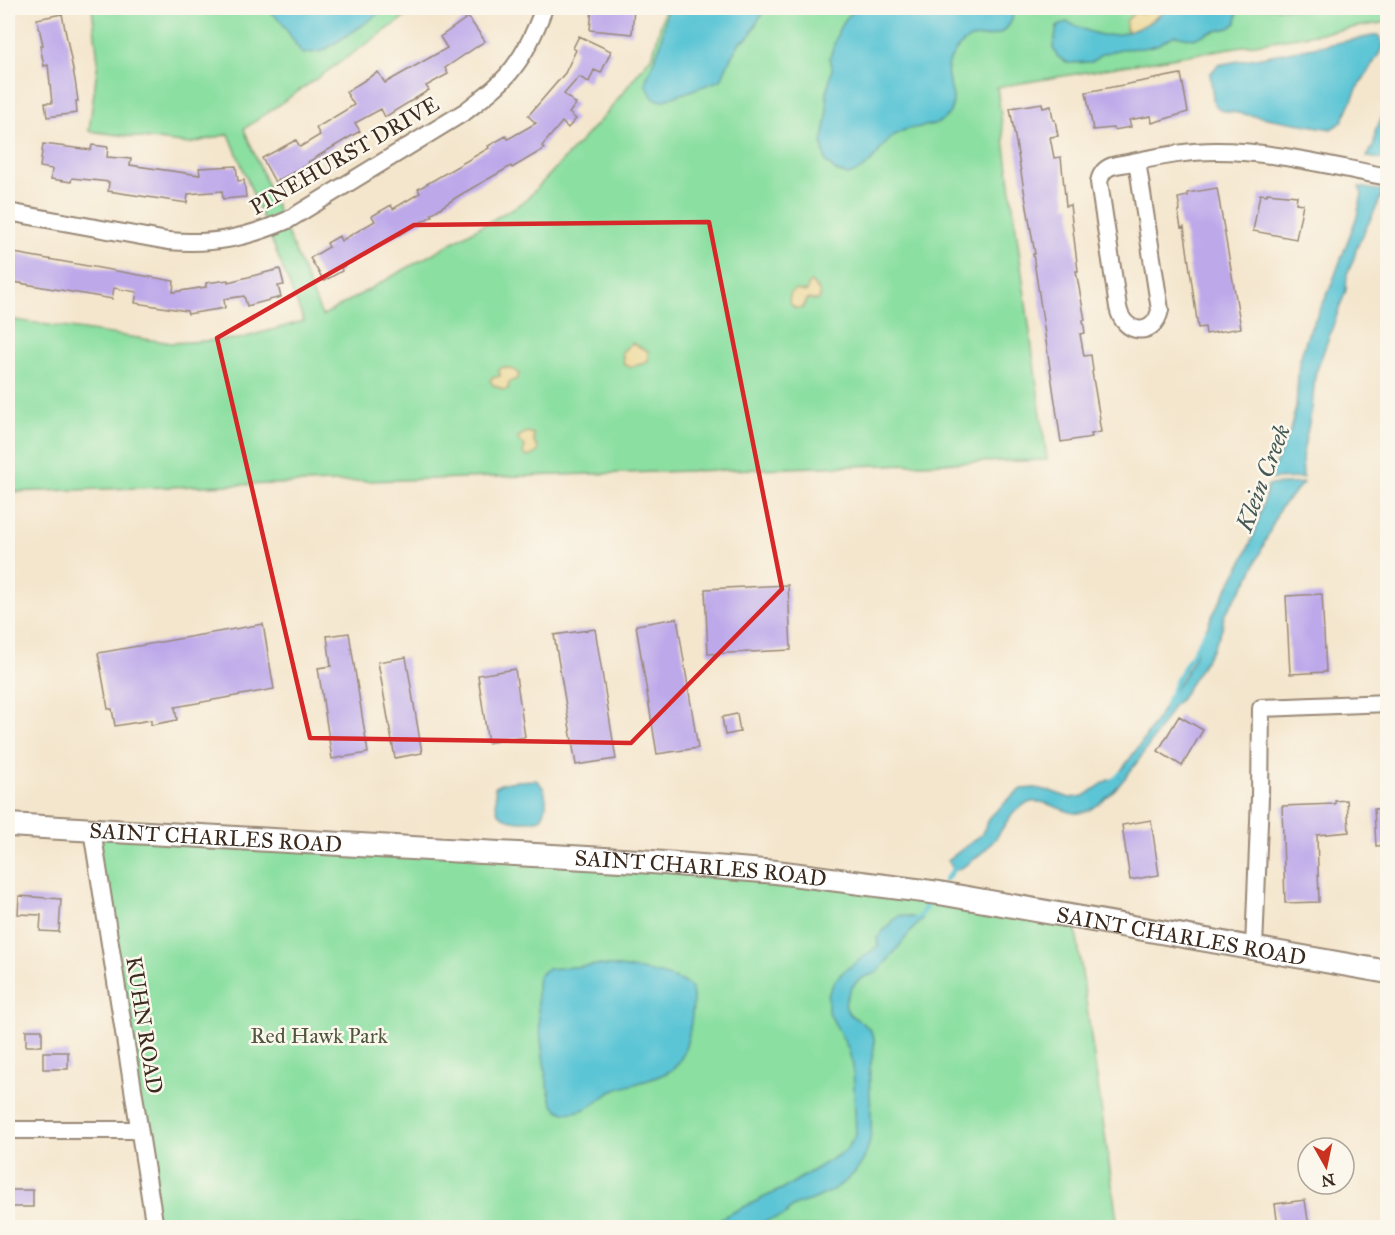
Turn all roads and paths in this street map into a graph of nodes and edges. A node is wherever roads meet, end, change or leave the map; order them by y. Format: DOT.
graph roads {
  1 [pos="544,8"];
  2 [pos="1137,161"];
  3 [pos="1388,177"];
  4 [pos="8,212"];
  5 [pos="1383,703"];
  6 [pos="8,825"];
  7 [pos="92,830"];
  8 [pos="1254,948"];
  9 [pos="1388,972"];
  10 [pos="8,1130"];
  11 [pos="139,1130"];
  12 [pos="155,1227"];
  1 -- 4 [label="street, PINEHURST DRIVE"];
  2 -- 2 [label="street"];
  2 -- 3 [label="street"];
  5 -- 8 [label="street"];
  6 -- 7 [label="street, SAINT CHARLES ROAD"];
  7 -- 8 [label="street, SAINT CHARLES ROAD"];
  7 -- 11 [label="street, KUHN ROAD"];
  8 -- 9 [label="street, SAINT CHARLES ROAD"];
  10 -- 11 [label="street"];
  11 -- 12 [label="street, KUHN ROAD"];
}
